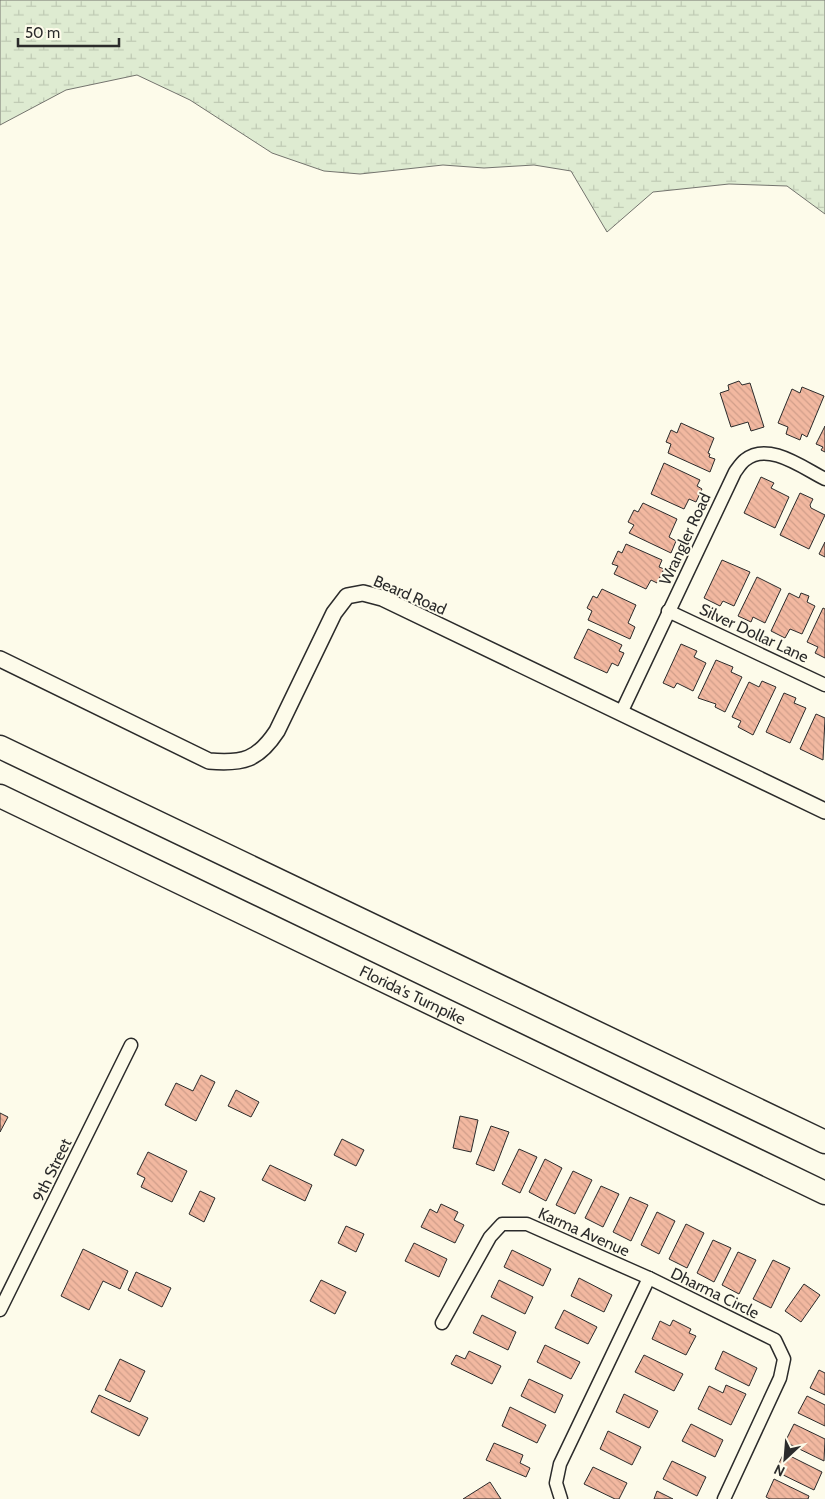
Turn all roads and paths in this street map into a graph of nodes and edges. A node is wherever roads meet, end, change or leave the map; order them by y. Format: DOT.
graph roads {
  1 [pos="825,479"];
  2 [pos="668,611"];
  3 [pos="0,659"];
  4 [pos="825,685"];
  5 [pos="621,713"];
  6 [pos="0,747"];
  7 [pos="0,796"];
  8 [pos="825,811"];
  9 [pos="131,1045"];
  10 [pos="825,1142"];
  11 [pos="825,1193"];
  12 [pos="648,1278"];
  13 [pos="0,1310"];
  14 [pos="442,1323"];
  15 [pos="561,1499"];
  16 [pos="724,1499"];
  1 -- 2 [label="street, Wrangler Road"];
  2 -- 4 [label="street, Silver Dollar Lane"];
  2 -- 5 [label="street, Wrangler Road"];
  3 -- 5 [label="street, Beard Road"];
  5 -- 8 [label="street, Beard Road"];
  6 -- 10 [label="highway"];
  7 -- 11 [label="highway, Florida's Turnpike"];
  9 -- 13 [label="street, 9th Street"];
  12 -- 14 [label="street, Karma Avenue"];
  12 -- 15 [label="street, Dharma Circle"];
  12 -- 16 [label="street, Dharma Circle"];
}
